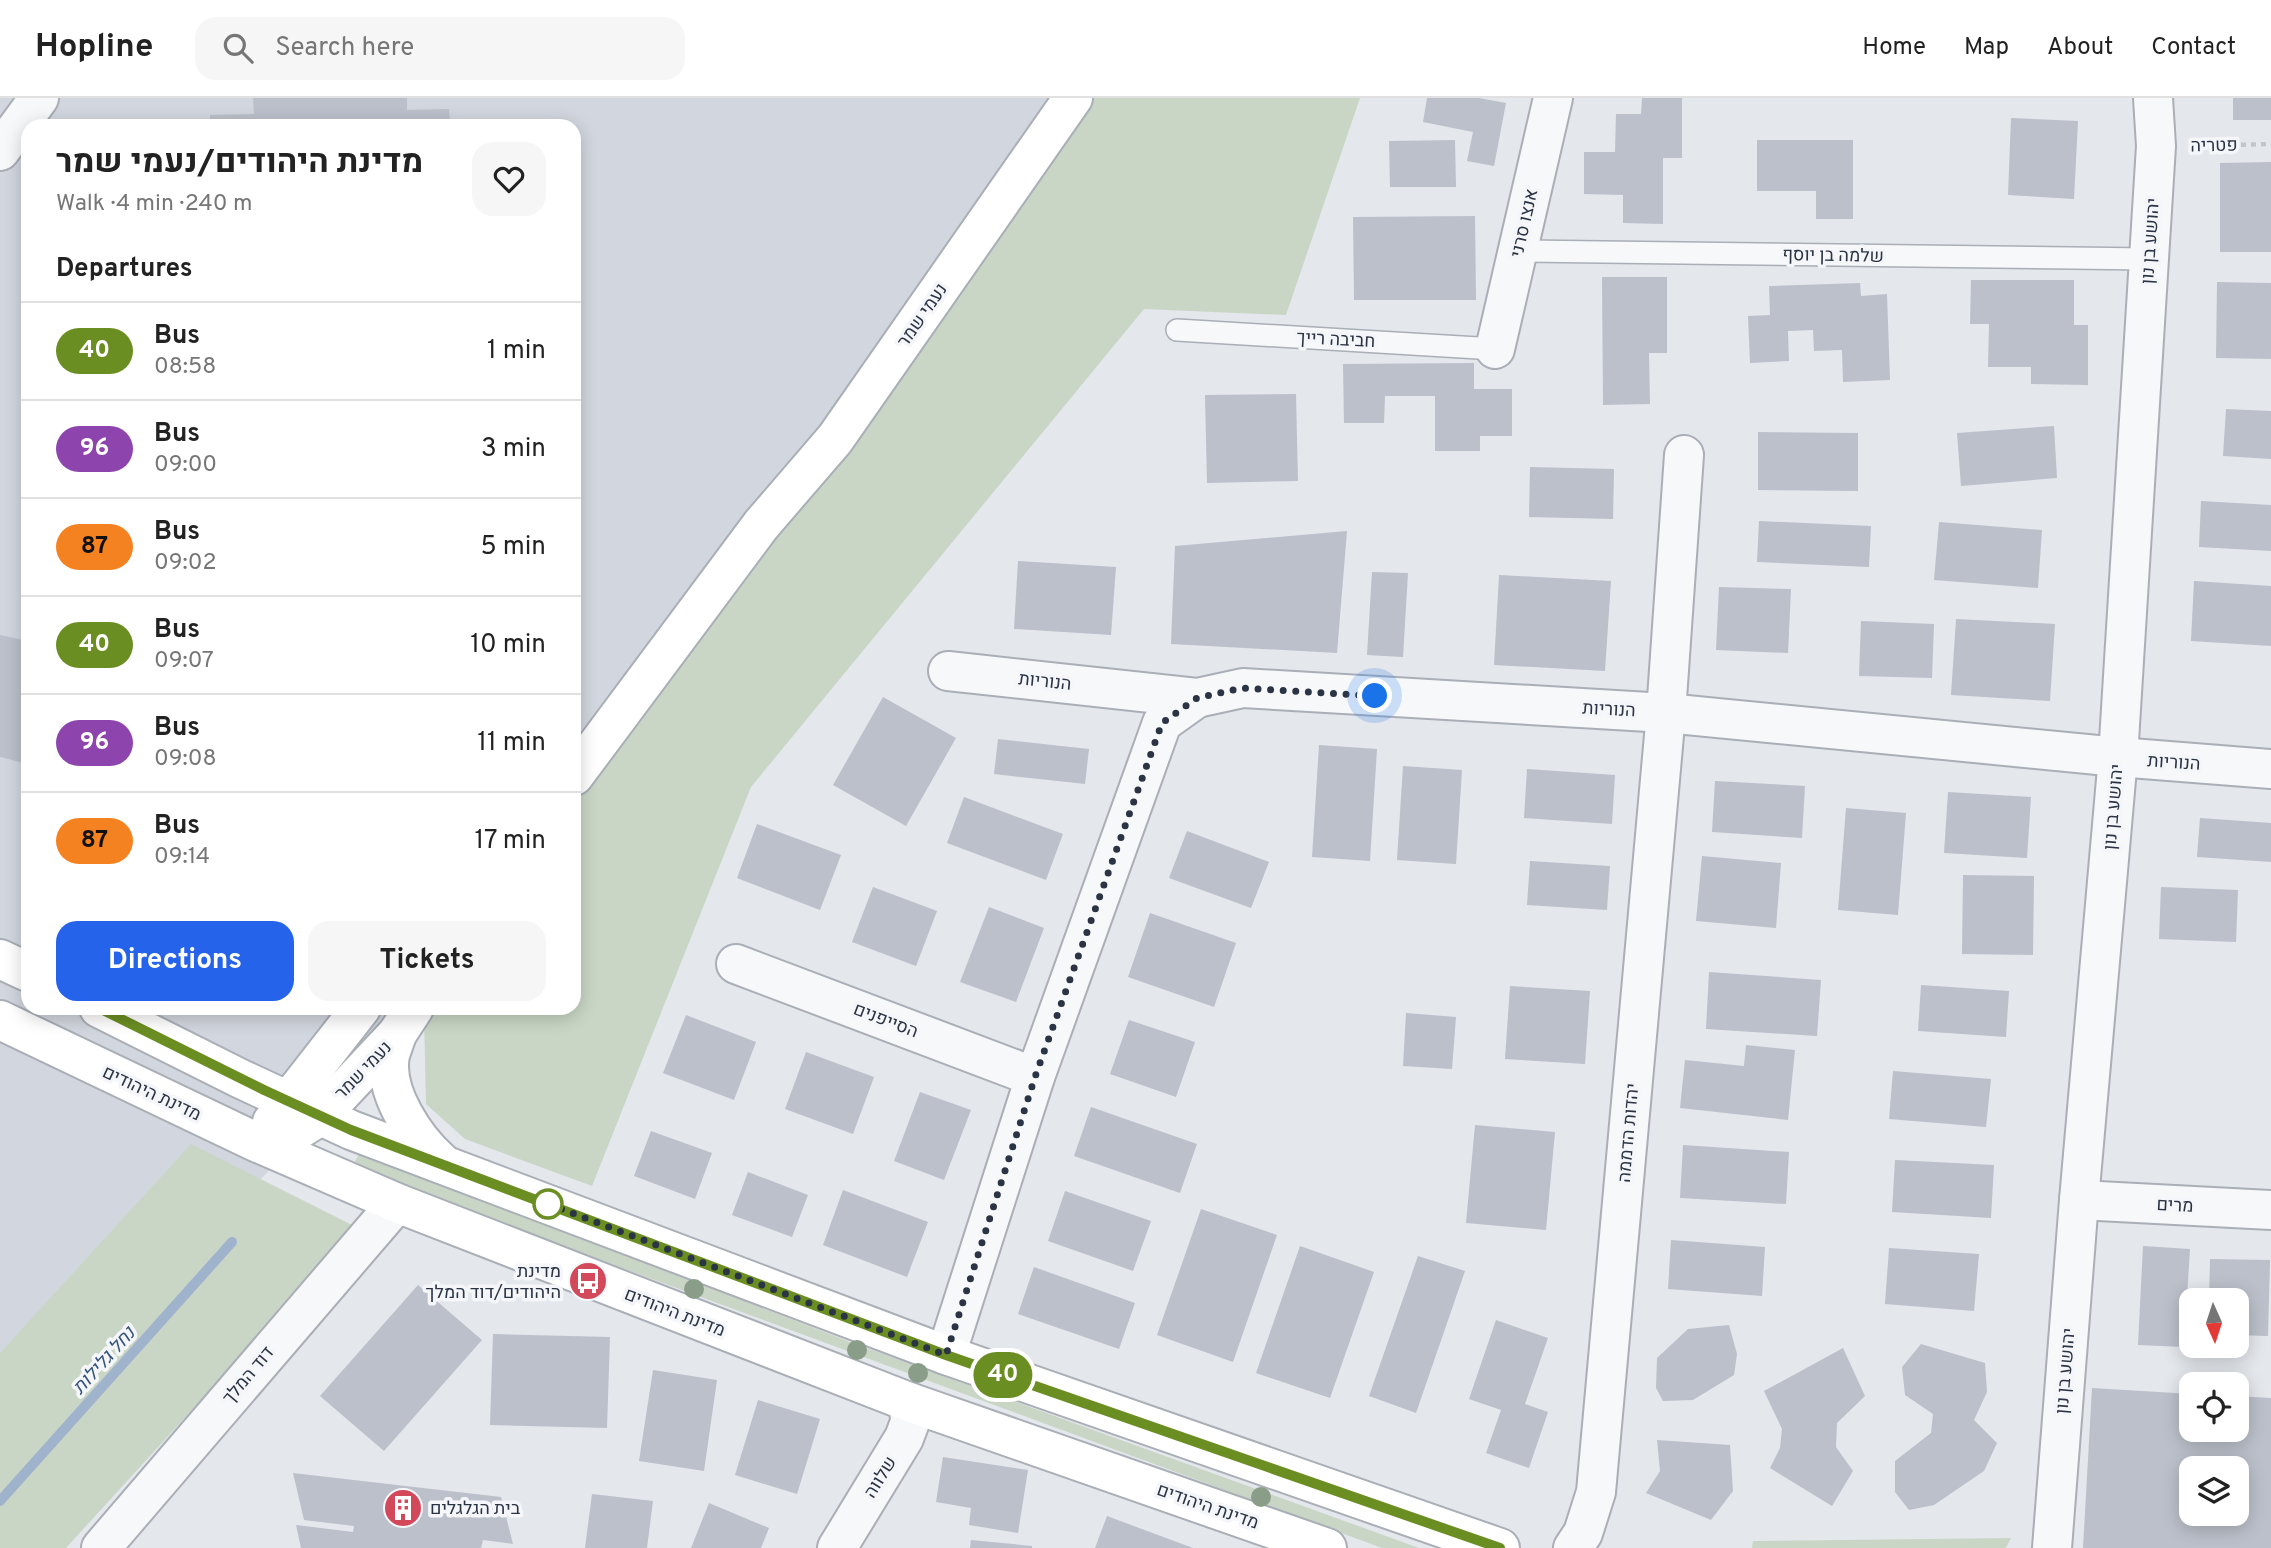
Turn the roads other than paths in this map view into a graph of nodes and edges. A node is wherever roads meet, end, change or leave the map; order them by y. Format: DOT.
graph roads {
  1 [pos="39,98"];
  2 [pos="1049,98"];
  3 [pos="1073,98"];
  4 [pos="1553,98"];
  5 [pos="2153,98"];
  6 [pos="24,119"];
  7 [pos="21,122"];
  8 [pos="0,151"];
  9 [pos="1517,251"];
  10 [pos="2149,259"];
  11 [pos="1177,330"];
  12 [pos="1495,349"];
  13 [pos="1684,455"];
  14 [pos="761,526"];
  15 [pos="948,671"];
  16 [pos="1197,698"];
  17 [pos="1666,713"];
  18 [pos="2118,757"];
  19 [pos="581,767"];
  20 [pos="2271,769"];
  21 [pos="0,959"];
  22 [pos="736,964"];
  23 [pos="21,969"];
  24 [pos="113,1015"];
  25 [pos="355,1015"];
  26 [pos="0,1020"];
  27 [pos="405,1021"];
  28 [pos="329,1048"];
  29 [pos="1035,1077"];
  30 [pos="241,1079"];
  31 [pos="303,1109"];
  32 [pos="263,1145"];
  33 [pos="443,1164"];
  34 [pos="2079,1200"];
  35 [pos="397,1203"];
  36 [pos="2271,1210"];
  37 [pos="946,1355"];
  38 [pos="909,1402"];
  39 [pos="2052,1531"];
  40 [pos="101,1548"];
  41 [pos="837,1548"];
  42 [pos="1327,1548"];
  43 [pos="1500,1548"];
  44 [pos="1573,1548"];
  45 [pos="2035,1548"];
  1 -- 6 [label="street"];
  2 -- 14 [label="street, נעמי שמר"];
  3 -- 14 [label="street, נעמי שמר"];
  4 -- 9 [label="street, אנצו סרני"];
  5 -- 10 [label="street, יהושע בן נון"];
  7 -- 8 [label="street"];
  9 -- 10 [label="lane, שלמה בן יוסף"];
  9 -- 12 [label="street, אנצו סרני"];
  10 -- 18 [label="street, יהושע בן נון"];
  11 -- 12 [label="lane, חביבה רייך"];
  13 -- 17 [label="street, יהדות הדממה"];
  14 -- 19 [label="street, נעמי שמר"];
  15 -- 16 [label="street, הנוריות"];
  16 -- 17 [label="street, הנוריות"];
  16 -- 29 [label="street"];
  17 -- 18 [label="street, הנוריות"];
  17 -- 44 [label="street, יהדות הדממה"];
  18 -- 20 [label="street, הנוריות"];
  18 -- 34 [label="street, יהושע בן נון"];
  21 -- 23 [label="street"];
  22 -- 29 [label="street, הסייפנים"];
  24 -- 30 [label="street"];
  25 -- 28 [label="street, נעמי שמר"];
  26 -- 32 [label="street, מדינת היהודים"];
  27 -- 31 [label="street, נעמי שמר"];
  27 -- 33 [label="street"];
  28 -- 30 [label="street"];
  28 -- 31 [label="street, נעמי שמר"];
  29 -- 37 [label="street"];
  30 -- 31 [label="street"];
  31 -- 32 [label="street, נעמי שמר"];
  31 -- 33 [label="street"];
  32 -- 35 [label="street, מדינת היהודים"];
  33 -- 37 [label="street"];
  34 -- 36 [label="street, מרים"];
  34 -- 39 [label="street, יהושע בן נון"];
  35 -- 38 [label="street, מדינת היהודים"];
  35 -- 40 [label="street, דוד המלך"];
  37 -- 43 [label="street"];
  38 -- 41 [label="street, שלווה"];
  38 -- 42 [label="street, מדינת היהודים"];
  39 -- 45 [label="street, יהושע בן נון"];
}
